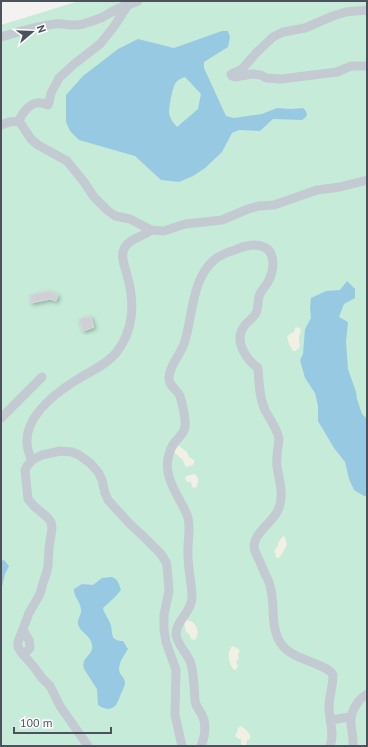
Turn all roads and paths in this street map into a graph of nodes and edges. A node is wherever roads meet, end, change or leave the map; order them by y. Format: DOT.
graph roads {
  1 [pos="138,1"];
  2 [pos="128,4"];
  3 [pos="367,10"];
  4 [pos="1,37"];
  5 [pos="367,66"];
  6 [pos="19,121"];
  7 [pos="1,126"];
  8 [pos="367,180"];
  9 [pos="151,230"];
  10 [pos="42,377"];
  11 [pos="1,418"];
  12 [pos="32,460"];
  13 [pos="367,694"];
  14 [pos="350,718"];
  15 [pos="330,720"];
  16 [pos="88,746"];
  17 [pos="182,746"];
  18 [pos="201,746"];
  19 [pos="330,746"];
  20 [pos="353,746"];
  1 -- 2 [label="lane"];
  2 -- 4 [label="lane"];
  2 -- 6 [label="lane"];
  3 -- 5 [label="lane"];
  6 -- 7 [label="lane"];
  6 -- 9 [label="lane"];
  8 -- 9 [label="lane"];
  9 -- 12 [label="lane"];
  10 -- 11 [label="lane"];
  12 -- 16 [label="lane"];
  12 -- 17 [label="lane"];
  13 -- 14 [label="lane"];
  14 -- 15 [label="lane"];
  14 -- 20 [label="lane"];
  15 -- 18 [label="lane"];
  15 -- 19 [label="lane"];
}
